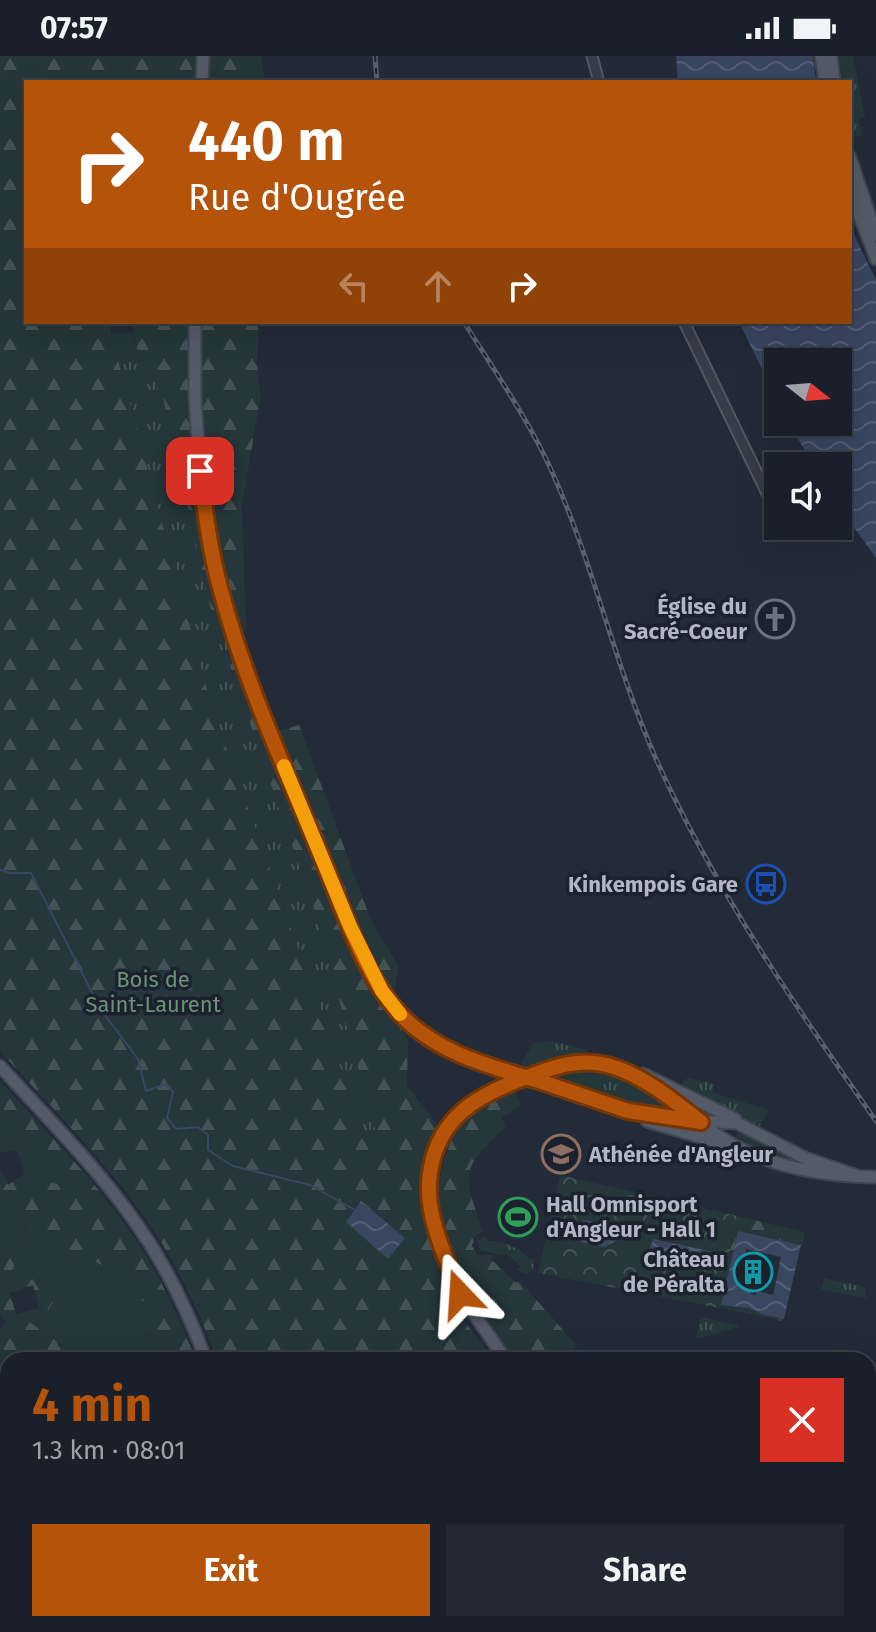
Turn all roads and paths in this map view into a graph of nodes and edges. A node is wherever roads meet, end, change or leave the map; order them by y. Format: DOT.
graph roads {
  1 [pos="203,56"];
  2 [pos="592,56"];
  3 [pos="821,56"];
  4 [pos="831,56"];
  5 [pos="202,80"];
  6 [pos="598,80"];
  7 [pos="825,80"];
  8 [pos="834,80"];
  9 [pos="852,163"];
  10 [pos="852,195"];
  11 [pos="876,235"];
  12 [pos="876,259"];
  13 [pos="195,324"];
  14 [pos="685,324"];
  15 [pos="764,487"];
  16 [pos="0,1066"];
  17 [pos="609,1066"];
  18 [pos="628,1111"];
  19 [pos="701,1122"];
  20 [pos="748,1129"];
  21 [pos="735,1145"];
  22 [pos="858,1176"];
  23 [pos="874,1177"];
  24 [pos="203,1352"];
  25 [pos="500,1352"];
  1 -- 5 [label="main road"];
  2 -- 6 [label="street"];
  3 -- 7 [label="main road"];
  4 -- 8 [label="main road"];
  9 -- 11 [label="main road"];
  10 -- 12 [label="main road"];
  13 -- 18 [label="main road"];
  14 -- 15 [label="street"];
  16 -- 24 [label="main road"];
  17 -- 19 [label="main road"];
  17 -- 20 [label="main road"];
  17 -- 25 [label="main road, bridge"];
  18 -- 19 [label="main road"];
  18 -- 21 [label="main road"];
  19 -- 20 [label="main road"];
  19 -- 21 [label="main road"];
  20 -- 21 [label="main road"];
  20 -- 22 [label="main road"];
  21 -- 22 [label="main road"];
  22 -- 23 [label="main road"];
}
